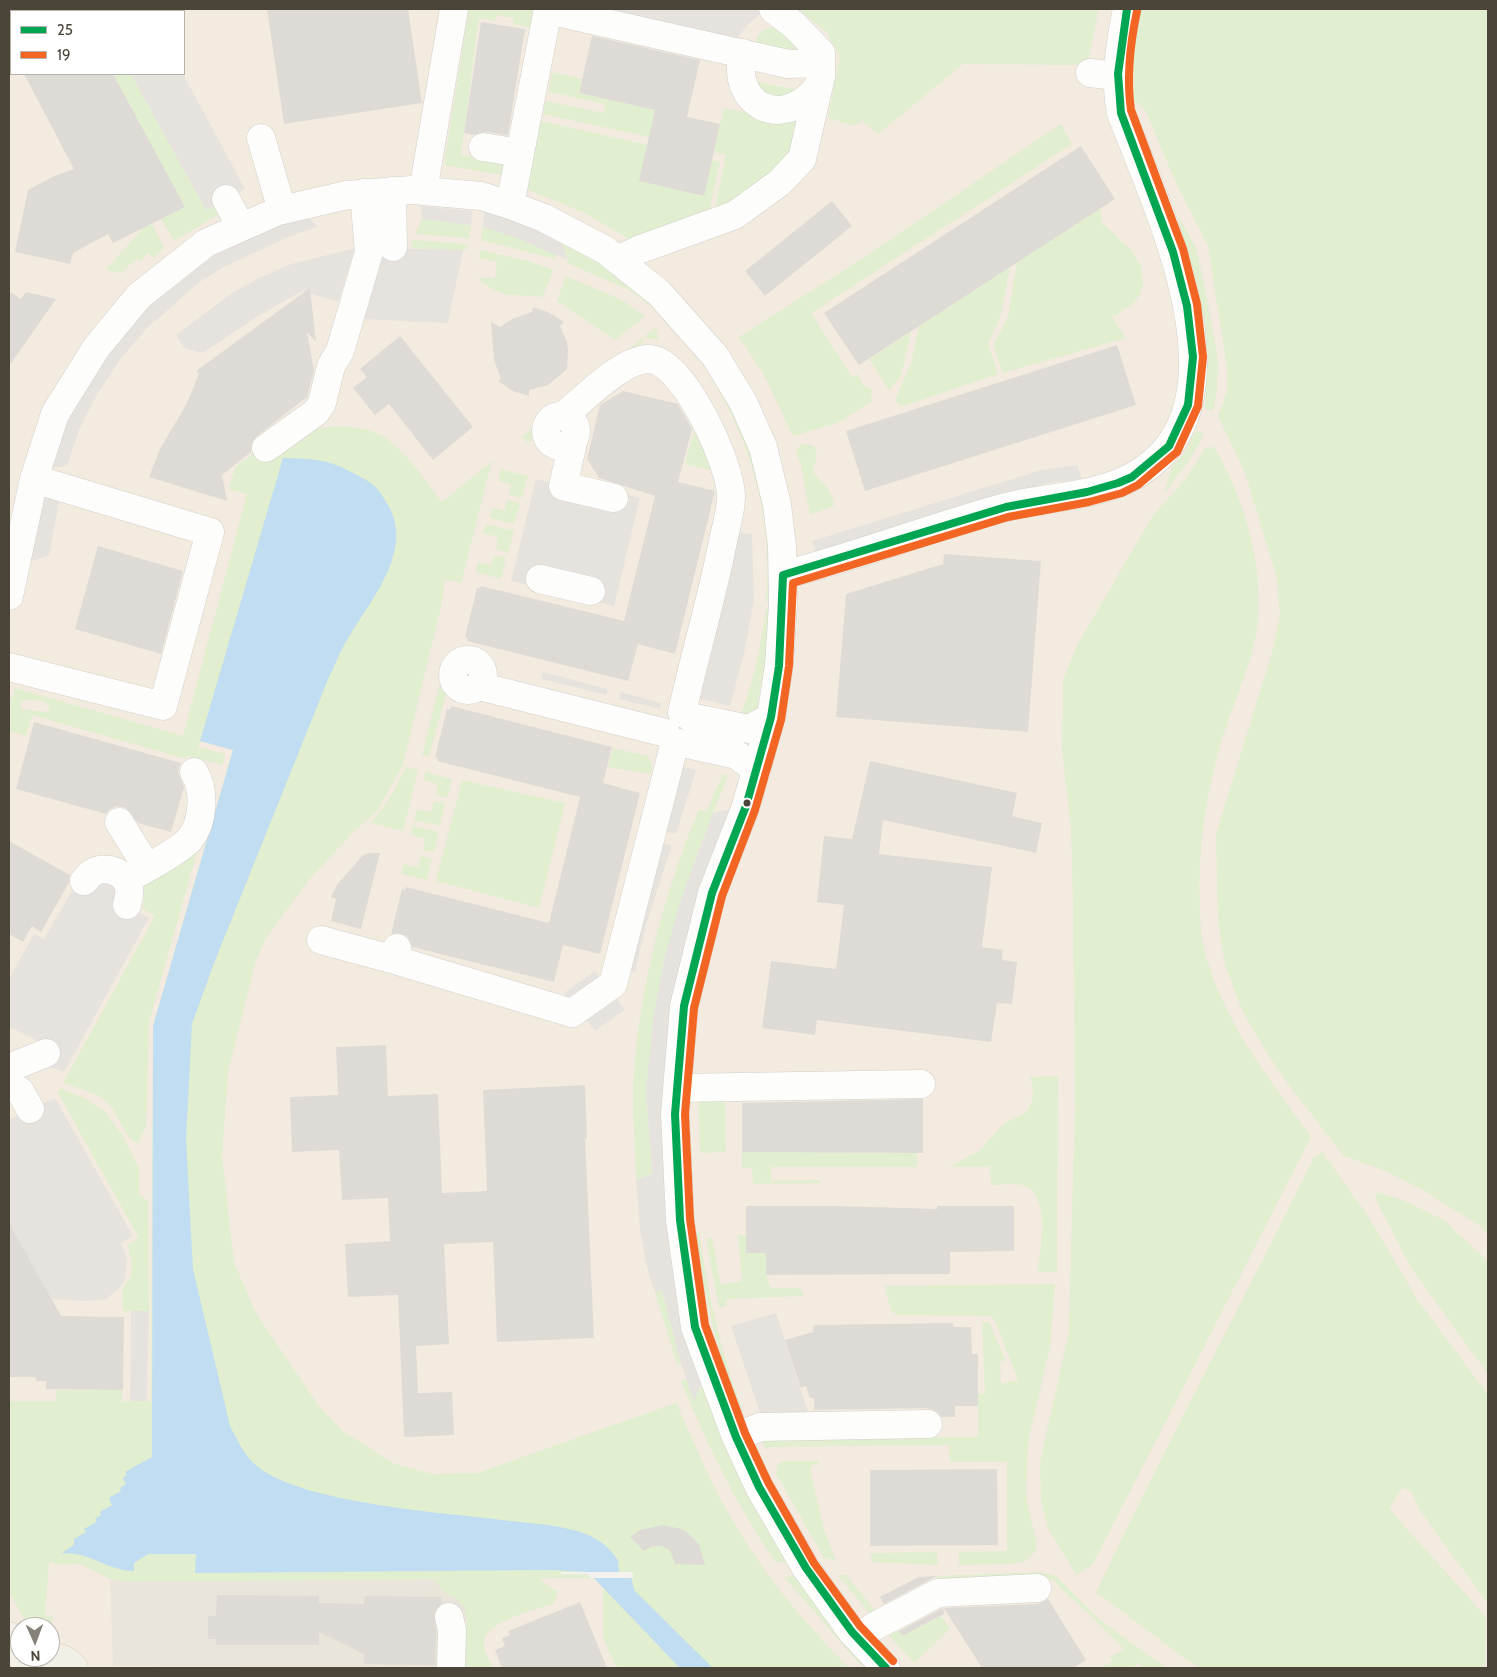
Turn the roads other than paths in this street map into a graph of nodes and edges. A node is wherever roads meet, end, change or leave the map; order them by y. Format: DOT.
graph roads {
  1 [pos="454,9"];
  2 [pos="548,9"];
  3 [pos="773,9"];
  4 [pos="1128,9"];
  5 [pos="743,53"];
  6 [pos="1090,73"];
  7 [pos="819,76"];
  8 [pos="1117,76"];
  9 [pos="261,138"];
  10 [pos="483,148"];
  11 [pos="520,153"];
  12 [pos="392,191"];
  13 [pos="423,191"];
  14 [pos="364,193"];
  15 [pos="226,200"];
  16 [pos="510,205"];
  17 [pos="282,210"];
  18 [pos="241,227"];
  19 [pos="393,247"];
  20 [pos="618,260"];
  21 [pos="266,448"];
  22 [pos="24,491"];
  23 [pos="614,498"];
  24 [pos="783,574"];
  25 [pos="540,579"];
  26 [pos="591,591"];
  27 [pos="9,596"];
  28 [pos="9,667"];
  29 [pos="481,678"];
  30 [pos="771,717"];
  31 [pos="677,728"];
  32 [pos="757,771"];
  33 [pos="194,772"];
  34 [pos="119,822"];
  35 [pos="84,881"];
  36 [pos="133,884"];
  37 [pos="321,940"];
  38 [pos="46,1053"];
  39 [pos="9,1068"];
  40 [pos="921,1084"];
  41 [pos="9,1086"];
  42 [pos="677,1088"];
  43 [pos="30,1110"];
  44 [pos="928,1424"];
  45 [pos="736,1437"];
  46 [pos="1037,1588"];
  47 [pos="448,1617"];
  48 [pos="858,1638"];
  49 [pos="60,1658"];
  50 [pos="74,1668"];
  51 [pos="451,1668"];
  52 [pos="886,1668"];
  1 -- 13 [label="street"];
  2 -- 5 [label="street"];
  2 -- 11 [label="street"];
  3 -- 7 [label="street"];
  4 -- 8 [label="street"];
  5 -- 7 [label="street"];
  5 -- 7 [label="street"];
  6 -- 8 [label="street"];
  7 -- 20 [label="street"];
  8 -- 24 [label="street"];
  9 -- 17 [label="street"];
  10 -- 11 [label="street"];
  11 -- 16 [label="street"];
  12 -- 13 [label="street"];
  12 -- 14 [label="street"];
  12 -- 19 [label="street"];
  13 -- 16 [label="street"];
  14 -- 17 [label="street"];
  14 -- 21 [label="street"];
  15 -- 18 [label="street"];
  16 -- 20 [label="street"];
  17 -- 18 [label="street"];
  18 -- 22 [label="street"];
  20 -- 24 [label="street"];
  22 -- 27 [label="street"];
  22 -- 28 [label="street"];
  23 -- 31 [label="street"];
  24 -- 30 [label="street"];
  25 -- 26 [label="street"];
  29 -- 31 [label="street"];
  30 -- 31 [label="street"];
  30 -- 32 [label="street"];
  31 -- 32 [label="street"];
  31 -- 37 [label="street"];
  32 -- 42 [label="street"];
  33 -- 36 [label="street"];
  34 -- 36 [label="street"];
  35 -- 36 [label="street"];
  38 -- 39 [label="street"];
  40 -- 42 [label="street"];
  41 -- 43 [label="street"];
  42 -- 45 [label="street"];
  44 -- 45 [label="street"];
  45 -- 48 [label="street"];
  46 -- 48 [label="street"];
  47 -- 51 [label="street"];
  48 -- 52 [label="street"];
  49 -- 50 [label="main road"];
}
